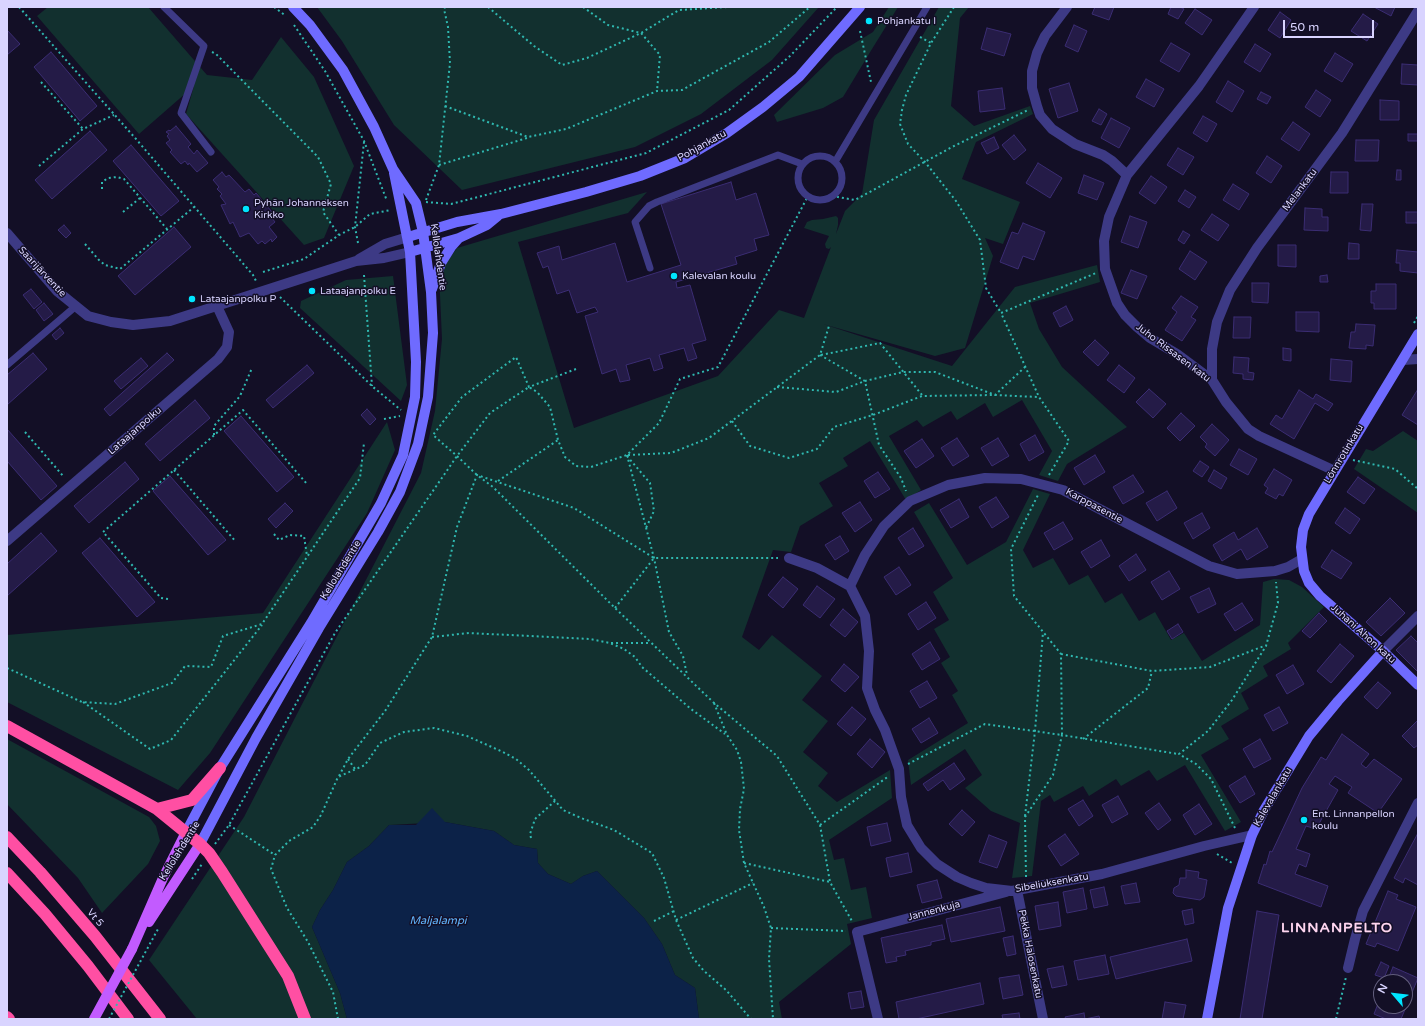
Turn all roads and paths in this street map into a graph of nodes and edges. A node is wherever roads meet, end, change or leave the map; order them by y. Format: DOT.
graph roads {
  1 [pos="19,7"];
  2 [pos="164,7"];
  3 [pos="274,7"];
  4 [pos="293,7"];
  5 [pos="446,7"];
  6 [pos="488,7"];
  7 [pos="584,7"];
  8 [pos="728,7"];
  9 [pos="810,7"];
  10 [pos="837,7"];
  11 [pos="860,7"];
  12 [pos="927,7"];
  13 [pos="954,7"];
  14 [pos="1067,7"];
  15 [pos="1254,7"];
  16 [pos="1418,11"];
  17 [pos="860,31"];
  18 [pos="912,32"];
  19 [pos="641,33"];
  20 [pos="930,43"];
  21 [pos="204,46"];
  22 [pos="41,82"];
  23 [pos="657,91"];
  24 [pos="874,97"];
  25 [pos="445,106"];
  26 [pos="1037,106"];
  27 [pos="114,115"];
  28 [pos="83,129"];
  29 [pos="528,137"];
  30 [pos="364,141"];
  31 [pos="211,152"];
  32 [pos="835,162"];
  33 [pos="925,162"];
  34 [pos="802,164"];
  35 [pos="439,165"];
  36 [pos="39,166"];
  37 [pos="393,169"];
  38 [pos="1127,174"];
  39 [pos="102,189"];
  40 [pos="808,196"];
  41 [pos="832,196"];
  42 [pos="140,198"];
  43 [pos="388,203"];
  44 [pos="421,203"];
  45 [pos="194,206"];
  46 [pos="400,207"];
  47 [pos="123,212"];
  48 [pos="501,214"];
  49 [pos="355,227"];
  50 [pos="167,229"];
  51 [pos="423,232"];
  52 [pos="7,233"];
  53 [pos="339,235"];
  54 [pos="408,237"];
  55 [pos="459,238"];
  56 [pos="358,243"];
  57 [pos="85,244"];
  58 [pos="425,247"];
  59 [pos="410,252"];
  60 [pos="356,261"];
  61 [pos="650,268"];
  62 [pos="1105,269"];
  63 [pos="263,272"];
  64 [pos="364,275"];
  65 [pos="262,291"];
  66 [pos="431,292"];
  67 [pos="279,296"];
  68 [pos="76,306"];
  69 [pos="217,306"];
  70 [pos="1001,314"];
  71 [pos="829,326"];
  72 [pos="1418,334"];
  73 [pos="820,355"];
  74 [pos="1418,359"];
  75 [pos="1402,360"];
  76 [pos="7,365"];
  77 [pos="1025,367"];
  78 [pos="252,368"];
  79 [pos="576,369"];
  80 [pos="903,372"];
  81 [pos="1212,380"];
  82 [pos="865,381"];
  83 [pos="373,387"];
  84 [pos="529,387"];
  85 [pos="777,387"];
  86 [pos="995,395"];
  87 [pos="922,396"];
  88 [pos="1039,397"];
  89 [pos="873,415"];
  90 [pos="384,419"];
  91 [pos="732,421"];
  92 [pos="25,432"];
  93 [pos="214,435"];
  94 [pos="558,440"];
  95 [pos="364,443"];
  96 [pos="627,455"];
  97 [pos="457,456"];
  98 [pos="1352,460"];
  99 [pos="174,470"];
  100 [pos="1335,470"];
  101 [pos="477,474"];
  102 [pos="498,481"];
  103 [pos="307,484"];
  104 [pos="1043,485"];
  105 [pos="71,486"];
  106 [pos="1418,489"];
  107 [pos="910,501"];
  108 [pos="646,528"];
  109 [pos="274,534"];
  110 [pos="7,541"];
  111 [pos="236,542"];
  112 [pos="308,557"];
  113 [pos="654,558"];
  114 [pos="789,558"];
  115 [pos="1302,559"];
  116 [pos="1275,571"];
  117 [pos="1309,583"];
  118 [pos="850,586"];
  119 [pos="168,599"];
  120 [pos="615,608"];
  121 [pos="1418,616"];
  122 [pos="262,624"];
  123 [pos="1042,631"];
  124 [pos="432,638"];
  125 [pos="652,642"];
  126 [pos="610,643"];
  127 [pos="1266,646"];
  128 [pos="1383,651"];
  129 [pos="1061,654"];
  130 [pos="7,668"];
  131 [pos="1152,671"];
  132 [pos="687,676"];
  133 [pos="1418,685"];
  134 [pos="82,702"];
  135 [pos="714,702"];
  136 [pos="7,726"];
  137 [pos="1035,732"];
  138 [pos="727,735"];
  139 [pos="1062,735"];
  140 [pos="1083,739"];
  141 [pos="1179,754"];
  142 [pos="348,759"];
  143 [pos="220,768"];
  144 [pos="356,769"];
  145 [pos="899,769"];
  146 [pos="338,777"];
  147 [pos="555,801"];
  148 [pos="1418,803"];
  149 [pos="157,809"];
  150 [pos="1025,817"];
  151 [pos="229,824"];
  152 [pos="820,825"];
  153 [pos="186,832"];
  154 [pos="1252,835"];
  155 [pos="7,837"];
  156 [pos="531,838"];
  157 [pos="1240,838"];
  158 [pos="200,844"];
  159 [pos="1204,846"];
  160 [pos="209,853"];
  161 [pos="275,855"];
  162 [pos="744,863"];
  163 [pos="1241,868"];
  164 [pos="7,873"];
  165 [pos="191,880"];
  166 [pos="830,882"];
  167 [pos="754,883"];
  168 [pos="1018,890"];
  169 [pos="674,911"];
  170 [pos="676,920"];
  171 [pos="654,921"];
  172 [pos="162,923"];
  173 [pos="771,928"];
  174 [pos="857,932"];
  175 [pos="132,949"];
  176 [pos="1348,968"];
  177 [pos="94,1019"];
  178 [pos="109,1019"];
  179 [pos="128,1019"];
  180 [pos="160,1019"];
  181 [pos="306,1019"];
  182 [pos="338,1019"];
  183 [pos="751,1019"];
  184 [pos="773,1019"];
  185 [pos="878,1019"];
  186 [pos="1043,1019"];
  187 [pos="1207,1019"];
  188 [pos="1336,1019"];
  1 -- 27 [label="path"];
  2 -- 21 [label="lane"];
  3 -- 30 [label="path"];
  4 -- 37 [label="main road, Kellolahdentie"];
  5 -- 25 [label="path"];
  6 -- 19 [label="path"];
  7 -- 19 [label="path"];
  8 -- 19 [label="path"];
  9 -- 23 [label="path"];
  10 -- 44 [label="path"];
  11 -- 48 [label="main road, Pohjankatu"];
  12 -- 18 [label="lane"];
  13 -- 20 [label="path"];
  14 -- 26 [label="street"];
  15 -- 38 [label="street, Juho Rissasen katu"];
  16 -- 81 [label="street, Melankatu"];
  17 -- 24 [label="path"];
  18 -- 20 [label="path"];
  18 -- 24 [label="lane"];
  19 -- 23 [label="path"];
  20 -- 33 [label="path"];
  21 -- 31 [label="lane"];
  21 -- 53 [label="path"];
  22 -- 28 [label="path"];
  23 -- 29 [label="path"];
  24 -- 32 [label="lane"];
  25 -- 29 [label="path"];
  25 -- 35 [label="path"];
  26 -- 33 [label="path"];
  26 -- 38 [label="street"];
  27 -- 28 [label="path"];
  27 -- 45 [label="path"];
  28 -- 36 [label="path"];
  29 -- 35 [label="path"];
  30 -- 43 [label="path"];
  30 -- 49 [label="path"];
  32 -- 34 [label="lane"];
  32 -- 41 [label="lane"];
  33 -- 41 [label="path"];
  33 -- 70 [label="path"];
  34 -- 40 [label="lane"];
  34 -- 61 [label="lane"];
  35 -- 44 [label="path"];
  37 -- 44 [label="main road, Kellolahdentie"];
  37 -- 46 [label="main road, Kellolahdentie"];
  38 -- 62 [label="street, Juho Rissasen katu"];
  39 -- 42 [label="path"];
  40 -- 41 [label="lane"];
  40 -- 96 [label="path"];
  42 -- 47 [label="path"];
  42 -- 50 [label="path"];
  44 -- 51 [label="main road, Kellolahdentie"];
  45 -- 50 [label="path"];
  45 -- 65 [label="path"];
  46 -- 49 [label="path"];
  46 -- 54 [label="main road, Kellolahdentie"];
  48 -- 51 [label="main road, Pohjankatu"];
  48 -- 55 [label="main road, Pohjankatu"];
  49 -- 53 [label="path"];
  49 -- 56 [label="path"];
  50 -- 57 [label="path"];
  51 -- 54 [label="main road, Pohjankatu"];
  51 -- 58 [label="main road, Kellolahdentie"];
  52 -- 68 [label="street, Saarijärventie"];
  53 -- 63 [label="path"];
  54 -- 59 [label="main road, Kellolahdentie"];
  54 -- 60 [label="street"];
  55 -- 58 [label="main road, Pohjankatu"];
  55 -- 66 [label="main road"];
  58 -- 59 [label="main road, Pohjankatu"];
  58 -- 66 [label="main road, Kellolahdentie"];
  59 -- 60 [label="street"];
  59 -- 143 [label="main road, Kellolahdentie"];
  60 -- 65 [label="street, Saarijärventie"];
  62 -- 70 [label="path"];
  62 -- 81 [label="street, Juho Rissasen katu"];
  64 -- 83 [label="path"];
  65 -- 69 [label="street, Saarijärventie"];
  66 -- 158 [label="main road, Kellolahdentie"];
  67 -- 83 [label="path"];
  68 -- 69 [label="street, Saarijärventie"];
  68 -- 76 [label="lane"];
  69 -- 105 [label="street, Lataajanpolku"];
  70 -- 77 [label="path"];
  71 -- 73 [label="path"];
  72 -- 75 [label="main road, Lönnrotinkatu"];
  73 -- 80 [label="path"];
  73 -- 82 [label="path"];
  73 -- 85 [label="path"];
  74 -- 75 [label="street"];
  75 -- 100 [label="main road, Lönnrotinkatu"];
  77 -- 86 [label="path"];
  77 -- 88 [label="path"];
  78 -- 93 [label="path"];
  79 -- 84 [label="path"];
  80 -- 82 [label="path"];
  80 -- 86 [label="path"];
  80 -- 87 [label="path"];
  81 -- 100 [label="street, Juho Rissasen katu"];
  82 -- 85 [label="path"];
  82 -- 89 [label="path"];
  83 -- 90 [label="path"];
  84 -- 94 [label="path"];
  84 -- 97 [label="path"];
  84 -- 97 [label="path"];
  85 -- 91 [label="path"];
  86 -- 87 [label="path"];
  86 -- 88 [label="path"];
  87 -- 89 [label="path"];
  88 -- 104 [label="path"];
  89 -- 91 [label="path"];
  89 -- 107 [label="path"];
  91 -- 96 [label="path"];
  92 -- 105 [label="path"];
  93 -- 99 [label="path"];
  93 -- 103 [label="path"];
  94 -- 96 [label="path"];
  94 -- 102 [label="path"];
  95 -- 112 [label="path"];
  96 -- 108 [label="path"];
  96 -- 108 [label="path"];
  97 -- 101 [label="path"];
  97 -- 151 [label="path"];
  98 -- 106 [label="path"];
  99 -- 111 [label="path"];
  99 -- 119 [label="path"];
  100 -- 115 [label="main road, Lönnrotinkatu"];
  101 -- 102 [label="path"];
  101 -- 120 [label="path"];
  101 -- 124 [label="path"];
  102 -- 113 [label="path"];
  104 -- 107 [label="street, Karppasentie"];
  104 -- 116 [label="street, Karppasentie"];
  104 -- 123 [label="path"];
  105 -- 110 [label="street, Lataajanpolku"];
  107 -- 118 [label="street, Karppasentie"];
  108 -- 113 [label="path"];
  109 -- 112 [label="path"];
  112 -- 122 [label="path"];
  113 -- 114 [label="path"];
  113 -- 120 [label="path"];
  113 -- 132 [label="path"];
  114 -- 118 [label="street"];
  115 -- 116 [label="street, Karppasentie"];
  115 -- 117 [label="main road, Lönnrotinkatu"];
  116 -- 127 [label="path"];
  117 -- 128 [label="main road, Juhani Ahon katu"];
  118 -- 145 [label="street, Sibeliuksenkatu"];
  120 -- 125 [label="path"];
  121 -- 128 [label="street, Kalevalankatu"];
  122 -- 134 [label="path"];
  122 -- 134 [label="path"];
  123 -- 129 [label="path"];
  123 -- 137 [label="path"];
  124 -- 126 [label="path"];
  124 -- 142 [label="path"];
  125 -- 126 [label="path"];
  125 -- 132 [label="path"];
  126 -- 138 [label="path"];
  127 -- 131 [label="path"];
  127 -- 141 [label="path"];
  128 -- 133 [label="main road, Juhani Ahon katu"];
  128 -- 154 [label="main road, Kalevalankatu"];
  129 -- 131 [label="path"];
  129 -- 139 [label="path"];
  130 -- 134 [label="path"];
  131 -- 140 [label="path"];
  132 -- 135 [label="path"];
  135 -- 138 [label="path"];
  135 -- 152 [label="path"];
  136 -- 149 [label="highway"];
  137 -- 139 [label="path"];
  137 -- 145 [label="path"];
  137 -- 150 [label="path"];
  138 -- 162 [label="path"];
  139 -- 140 [label="path"];
  139 -- 150 [label="path"];
  140 -- 141 [label="path"];
  141 -- 157 [label="path"];
  142 -- 144 [label="path"];
  142 -- 146 [label="path"];
  143 -- 149 [label="highway"];
  143 -- 153 [label="main road, Kellolahdentie"];
  144 -- 146 [label="path"];
  144 -- 147 [label="path"];
  145 -- 152 [label="path"];
  145 -- 168 [label="street, Sibeliuksenkatu"];
  146 -- 161 [label="path"];
  147 -- 156 [label="path"];
  147 -- 169 [label="path"];
  148 -- 176 [label="street"];
  149 -- 153 [label="highway"];
  150 -- 168 [label="path"];
  151 -- 160 [label="path"];
  151 -- 161 [label="path"];
  152 -- 166 [label="path"];
  153 -- 158 [label="highway"];
  153 -- 175 [label="main road, Kellolahdentie"];
  154 -- 157 [label="street, Sibeliuksenkatu"];
  154 -- 163 [label="main road, Kalevalankatu"];
  155 -- 180 [label="highway, Vt 5"];
  157 -- 159 [label="street, Sibeliuksenkatu"];
  158 -- 160 [label="highway"];
  158 -- 175 [label="main road, Kellolahdentie"];
  159 -- 163 [label="path"];
  159 -- 168 [label="street, Sibeliuksenkatu"];
  160 -- 165 [label="path"];
  160 -- 181 [label="highway"];
  161 -- 182 [label="path"];
  162 -- 166 [label="path"];
  162 -- 167 [label="path"];
  163 -- 187 [label="main road, Kalevalankatu"];
  164 -- 179 [label="highway"];
  166 -- 174 [label="path"];
  167 -- 170 [label="path"];
  167 -- 173 [label="path"];
  168 -- 174 [label="street, Jannenkuja"];
  168 -- 186 [label="street, Pekka Halosenkatu"];
  169 -- 170 [label="path"];
  169 -- 171 [label="path"];
  170 -- 183 [label="path"];
  172 -- 178 [label="path, bridge"];
  173 -- 174 [label="path"];
  173 -- 184 [label="path"];
  174 -- 185 [label="street"];
  175 -- 177 [label="main road, Kellolahdentie, bridge"];
  176 -- 188 [label="path"];
}
